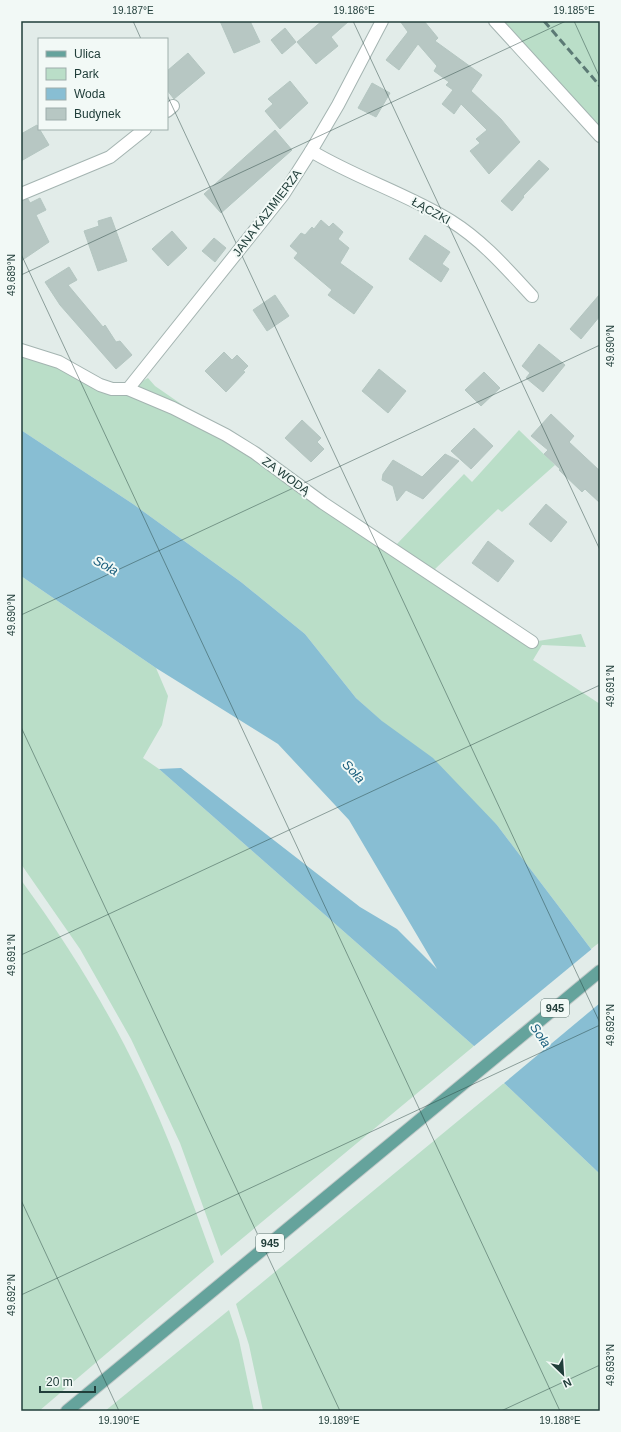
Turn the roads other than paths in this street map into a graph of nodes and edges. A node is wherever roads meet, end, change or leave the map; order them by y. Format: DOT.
graph roads {
  1 [pos="382,21"];
  2 [pos="496,21"];
  3 [pos="144,130"];
  4 [pos="600,136"];
  5 [pos="311,151"];
  6 [pos="21,194"];
  7 [pos="532,296"];
  8 [pos="21,350"];
  9 [pos="128,389"];
  10 [pos="532,642"];
  11 [pos="600,971"];
  12 [pos="67,1411"];
  1 -- 5 [label="street, JANA KAZIMIERZA"];
  2 -- 4 [label="street"];
  3 -- 6 [label="street"];
  5 -- 7 [label="street, ŁĄCZKI"];
  5 -- 9 [label="street, JANA KAZIMIERZA"];
  8 -- 9 [label="street, ZA WODĄ"];
  9 -- 10 [label="street, ZA WODĄ"];
  11 -- 12 [label="main road, 945"];
}
